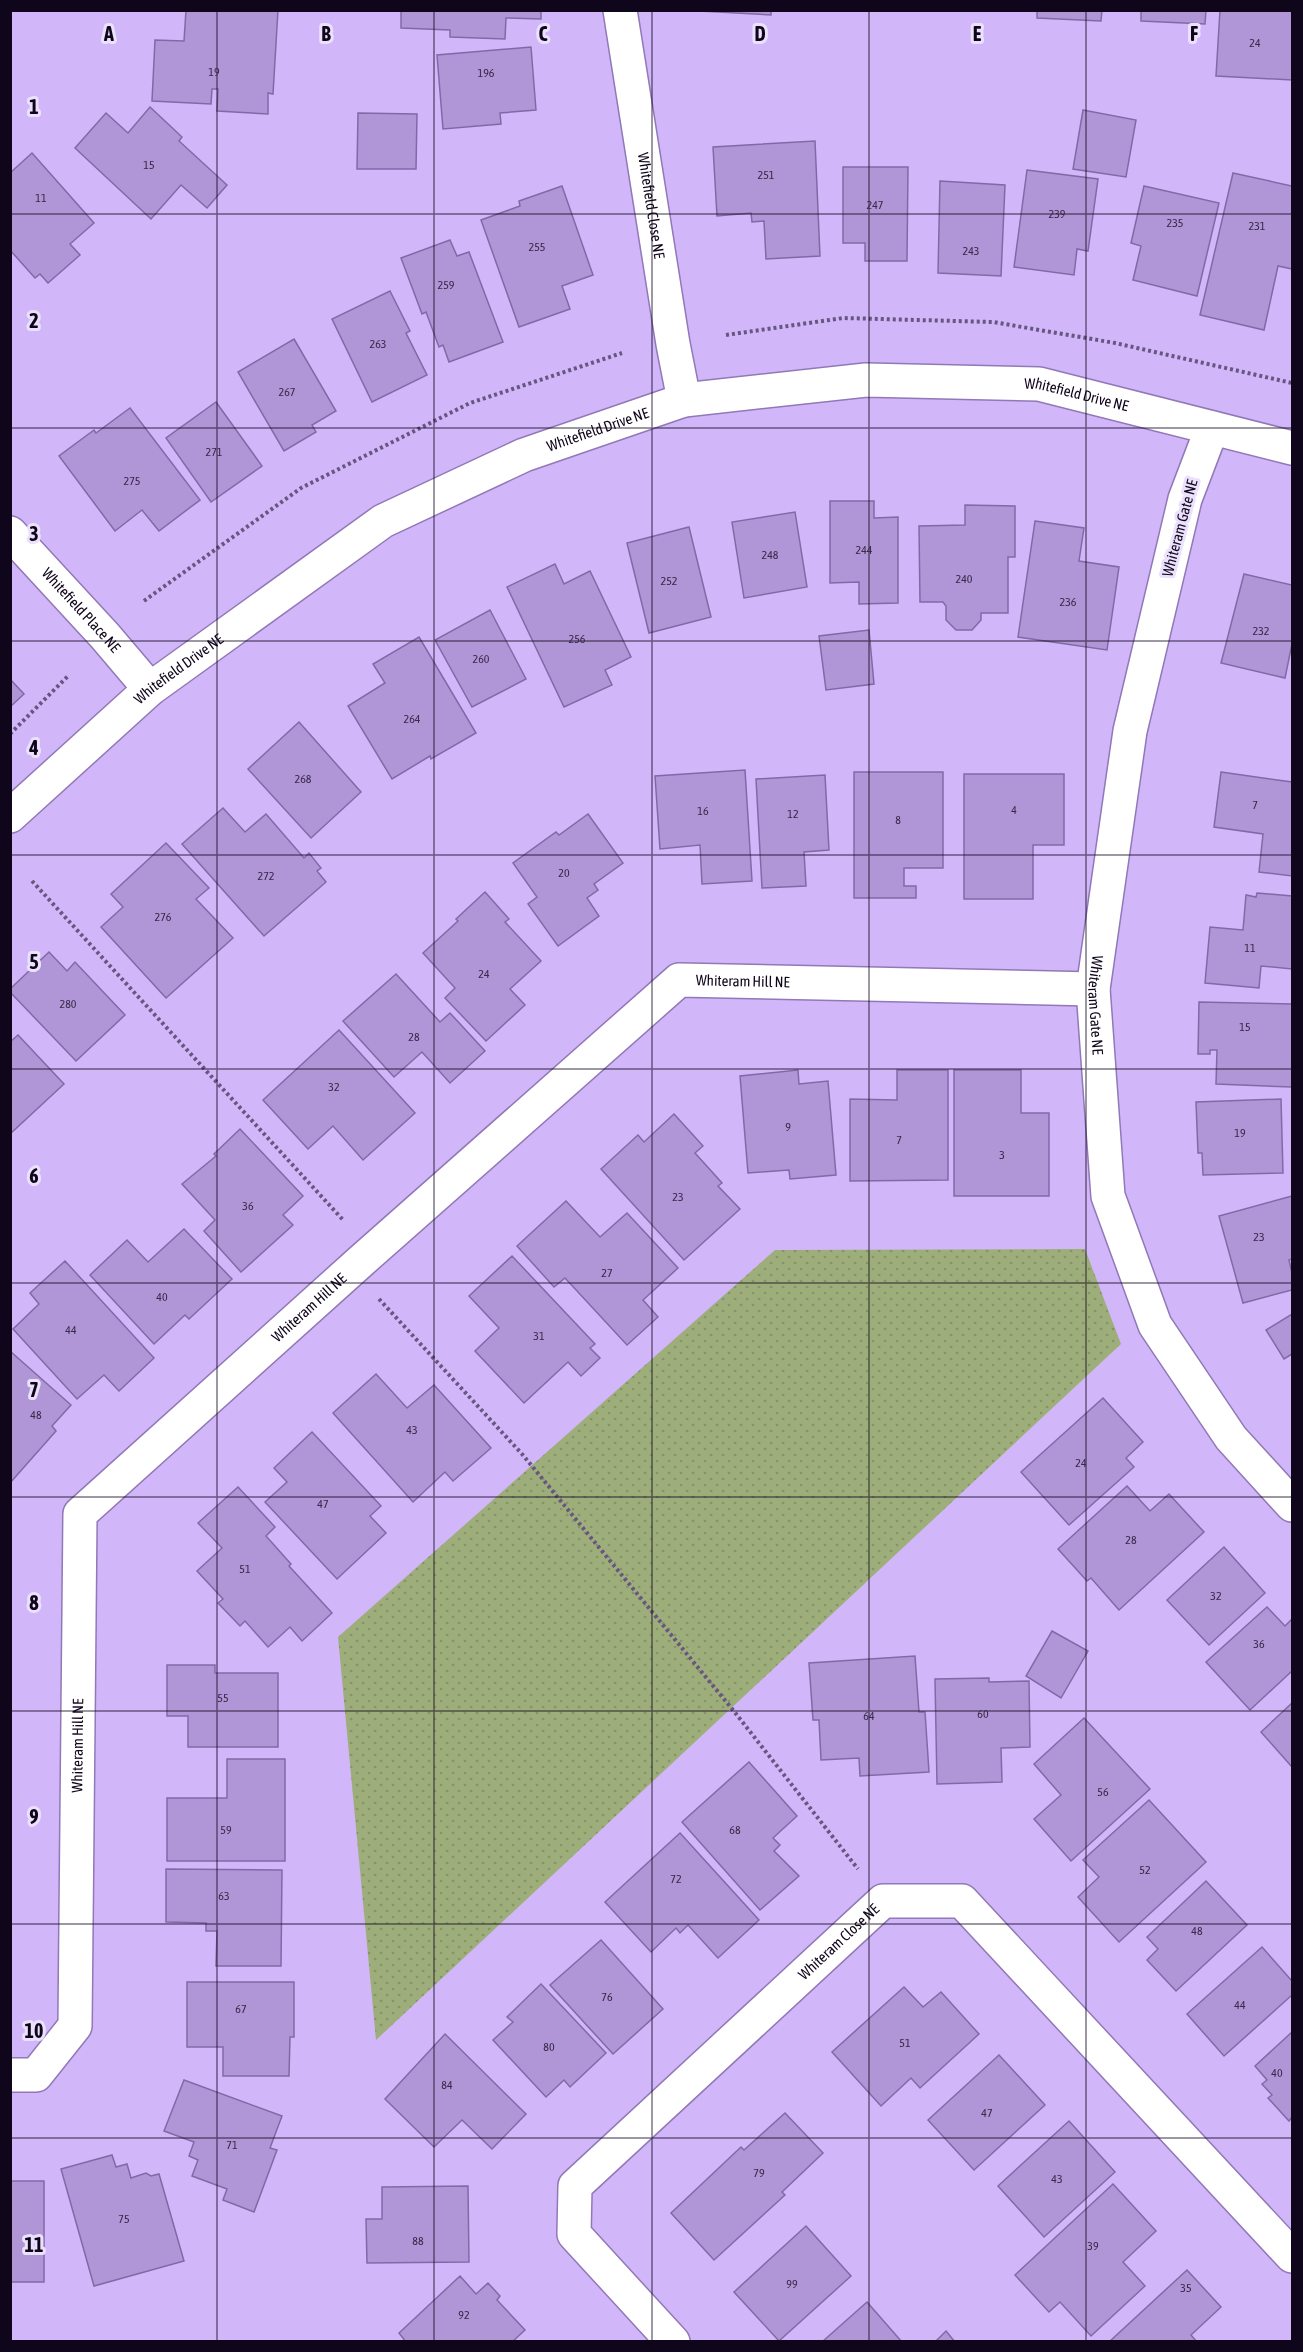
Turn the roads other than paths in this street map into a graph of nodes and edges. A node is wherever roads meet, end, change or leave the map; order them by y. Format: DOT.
graph roads {
  1 [pos="620,10"];
  2 [pos="684,400"];
  3 [pos="1212,428"];
  4 [pos="1293,448"];
  5 [pos="10,532"];
  6 [pos="150,689"];
  7 [pos="10,816"];
  8 [pos="1093,989"];
  9 [pos="1293,1505"];
  10 [pos="10,2074"];
  11 [pos="1293,2256"];
  12 [pos="673,2342"];
  1 -- 2 [label="street, Whitefield Close NE"];
  2 -- 3 [label="street, Whitefield Drive NE"];
  2 -- 6 [label="street, Whitefield Drive NE"];
  3 -- 4 [label="street, Whitefield Drive NE"];
  3 -- 8 [label="street, Whiteram Gate NE"];
  5 -- 6 [label="street, Whitefield Place NE"];
  6 -- 7 [label="street, Whitefield Drive NE"];
  8 -- 9 [label="street, Whiteram Gate NE"];
  8 -- 10 [label="street, Whiteram Hill NE"];
  11 -- 12 [label="street, Whiteram Close NE"];
}
